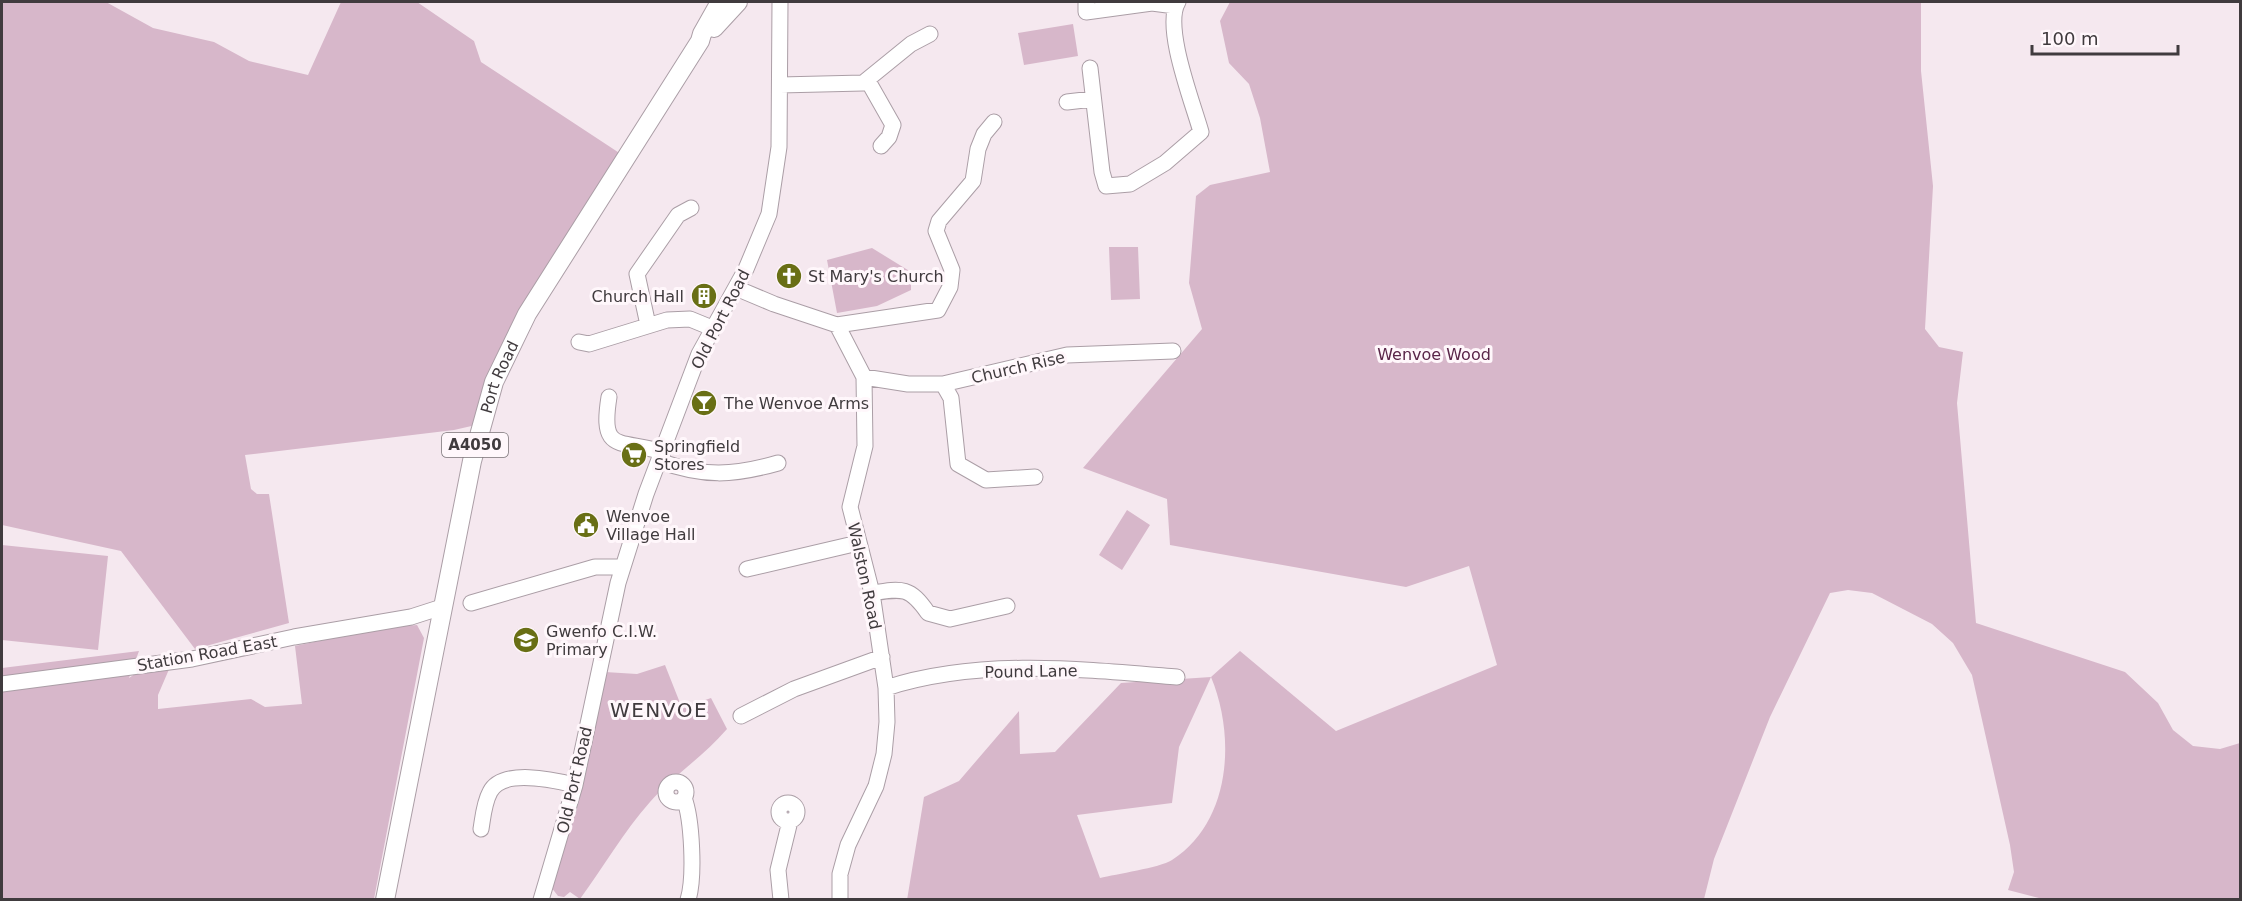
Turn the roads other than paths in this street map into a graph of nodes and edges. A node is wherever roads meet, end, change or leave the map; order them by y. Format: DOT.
graph roads {
  1 [pos="720,2"];
  2 [pos="738,2"];
  3 [pos="777,4"];
  4 [pos="1177,4"];
  5 [pos="1086,7"];
  6 [pos="930,34"];
  7 [pos="700,41"];
  8 [pos="1090,68"];
  9 [pos="868,81"];
  10 [pos="780,85"];
  11 [pos="1093,99"];
  12 [pos="1067,102"];
  13 [pos="994,122"];
  14 [pos="881,146"];
  15 [pos="691,208"];
  16 [pos="736,288"];
  17 [pos="648,325"];
  18 [pos="837,325"];
  19 [pos="712,328"];
  20 [pos="579,342"];
  21 [pos="1173,351"];
  22 [pos="864,377"];
  23 [pos="944,384"];
  24 [pos="609,397"];
  25 [pos="661,457"];
  26 [pos="778,463"];
  27 [pos="1035,477"];
  28 [pos="858,543"];
  29 [pos="622,567"];
  30 [pos="747,569"];
  31 [pos="872,594"];
  32 [pos="471,603"];
  33 [pos="1007,606"];
  34 [pos="442,607"];
  35 [pos="411,617"];
  36 [pos="437,635"];
  37 [pos="882,657"];
  38 [pos="1177,677"];
  39 [pos="2,684"];
  40 [pos="886,688"];
  41 [pos="741,716"];
  42 [pos="575,785"];
  43 [pos="684,798"];
  44 [pos="790,821"];
  45 [pos="481,829"];
  46 [pos="385,900"];
  47 [pos="541,900"];
  48 [pos="688,900"];
  49 [pos="781,900"];
  50 [pos="840,900"];
  1 -- 7 [label="main road, Port Road / A4050"];
  2 -- 7 [label="main road, Port Road / A4050"];
  3 -- 10 [label="street, Old Port Road"];
  4 -- 5 [label="street"];
  4 -- 11 [label="street"];
  6 -- 9 [label="street"];
  7 -- 34 [label="main road, Port Road / A4050"];
  8 -- 11 [label="street"];
  9 -- 10 [label="street"];
  9 -- 14 [label="street"];
  10 -- 16 [label="street, Old Port Road"];
  11 -- 12 [label="street"];
  13 -- 18 [label="street"];
  15 -- 17 [label="street"];
  16 -- 18 [label="street"];
  16 -- 19 [label="street, Old Port Road"];
  17 -- 19 [label="street"];
  17 -- 20 [label="street"];
  18 -- 22 [label="street, Walston Road"];
  19 -- 25 [label="street, Old Port Road"];
  21 -- 23 [label="street, Church Rise"];
  22 -- 23 [label="street, Church Rise"];
  22 -- 28 [label="street, Walston Road"];
  23 -- 27 [label="street"];
  24 -- 25 [label="street"];
  25 -- 26 [label="street"];
  25 -- 29 [label="street, Old Port Road"];
  28 -- 30 [label="street"];
  28 -- 31 [label="street, Walston Road"];
  29 -- 32 [label="street"];
  29 -- 42 [label="street, Old Port Road"];
  31 -- 33 [label="street"];
  31 -- 37 [label="street, Walston Road"];
  34 -- 35 [label="street, Station Road East"];
  34 -- 36 [label="main road, Port Road / A4050"];
  35 -- 36 [label="street"];
  35 -- 39 [label="street, Station Road East"];
  36 -- 46 [label="main road, Port Road / A4050"];
  37 -- 40 [label="street, Walston Road"];
  37 -- 41 [label="street"];
  38 -- 40 [label="street, Pound Lane"];
  40 -- 50 [label="street, Walston Road"];
  42 -- 45 [label="street"];
  42 -- 47 [label="street, Old Port Road"];
  43 -- 48 [label="street"];
  44 -- 49 [label="street"];
}
